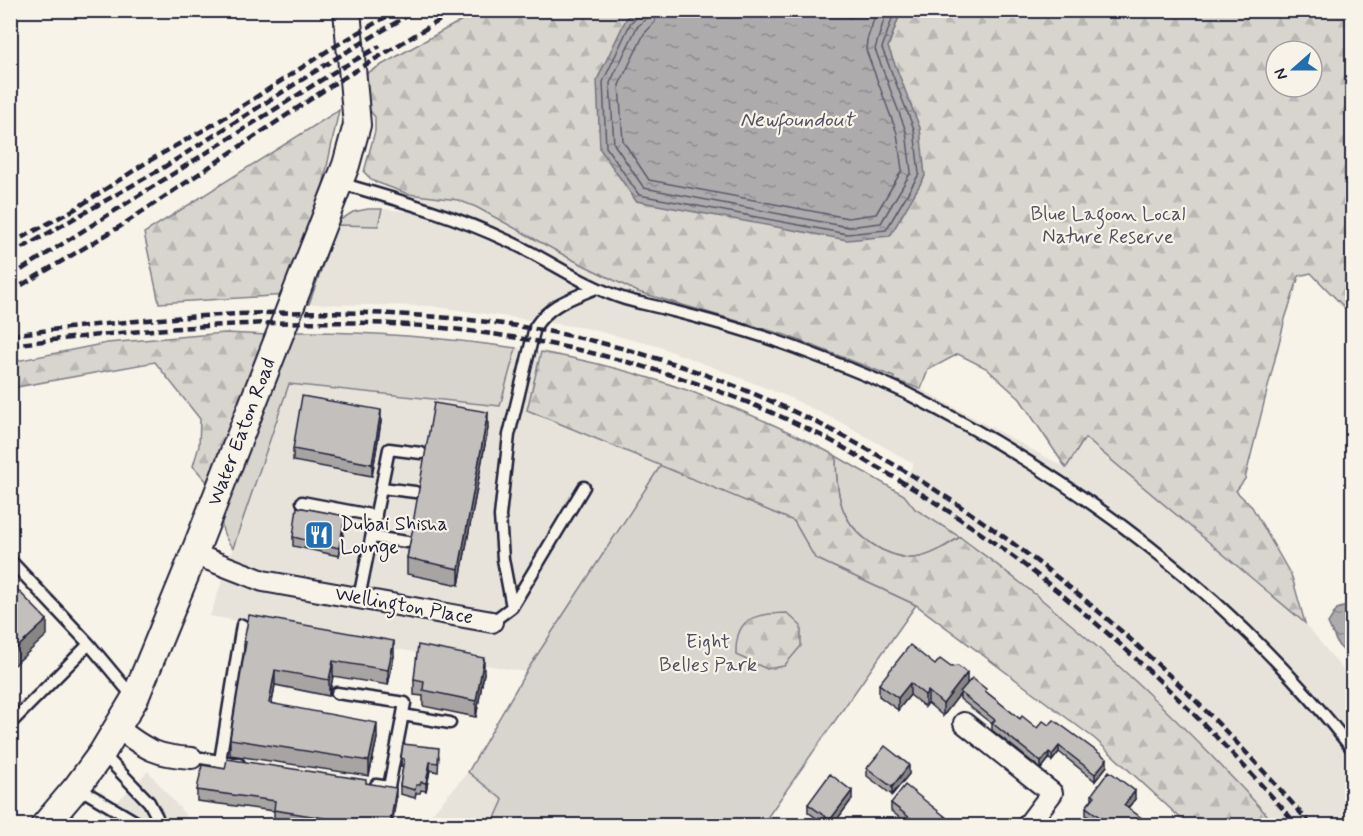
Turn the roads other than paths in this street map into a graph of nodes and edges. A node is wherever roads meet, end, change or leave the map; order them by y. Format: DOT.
graph roads {
  1 [pos="347,10"];
  2 [pos="339,183"];
  3 [pos="596,288"];
  4 [pos="421,453"];
  5 [pos="584,487"];
  6 [pos="381,488"];
  7 [pos="415,492"];
  8 [pos="302,502"];
  9 [pos="376,516"];
  10 [pos="372,537"];
  11 [pos="407,542"];
  12 [pos="194,554"];
  13 [pos="10,560"];
  14 [pos="359,598"];
  15 [pos="512,607"];
  16 [pos="492,622"];
  17 [pos="242,625"];
  18 [pos="89,644"];
  19 [pos="337,693"];
  20 [pos="135,698"];
  21 [pos="403,715"];
  22 [pos="450,723"];
  23 [pos="964,723"];
  24 [pos="10,724"];
  25 [pos="118,728"];
  26 [pos="1353,749"];
  27 [pos="102,753"];
  28 [pos="192,758"];
  29 [pos="219,761"];
  30 [pos="254,766"];
  31 [pos="367,784"];
  32 [pos="77,787"];
  33 [pos="44,825"];
  34 [pos="143,825"];
  35 [pos="154,825"];
  36 [pos="1027,825"];
  1 -- 2 [label="street, Water Eaton Road"];
  2 -- 3 [label="lane"];
  2 -- 12 [label="street, Water Eaton Road"];
  3 -- 15 [label="lane"];
  3 -- 26 [label="lane"];
  4 -- 6 [label="lane"];
  5 -- 15 [label="lane, Wellington Place"];
  6 -- 7 [label="lane"];
  6 -- 9 [label="lane"];
  8 -- 9 [label="lane"];
  9 -- 10 [label="lane"];
  10 -- 11 [label="lane"];
  10 -- 14 [label="lane"];
  12 -- 14 [label="street, Wellington Place"];
  12 -- 20 [label="street, Water Eaton Road"];
  13 -- 18 [label="lane"];
  14 -- 16 [label="street, Wellington Place"];
  15 -- 16 [label="lane, Wellington Place"];
  17 -- 29 [label="lane"];
  18 -- 20 [label="lane"];
  18 -- 24 [label="lane"];
  19 -- 21 [label="lane"];
  20 -- 25 [label="street, Water Eaton Road"];
  21 -- 22 [label="lane"];
  21 -- 31 [label="lane"];
  23 -- 36 [label="street"];
  25 -- 27 [label="street, Water Eaton Road"];
  25 -- 28 [label="street"];
  27 -- 32 [label="street, Water Eaton Road"];
  27 -- 35 [label="lane"];
  28 -- 29 [label="lane"];
  29 -- 30 [label="lane"];
  32 -- 33 [label="street, Water Eaton Road"];
  32 -- 34 [label="lane"];
}
